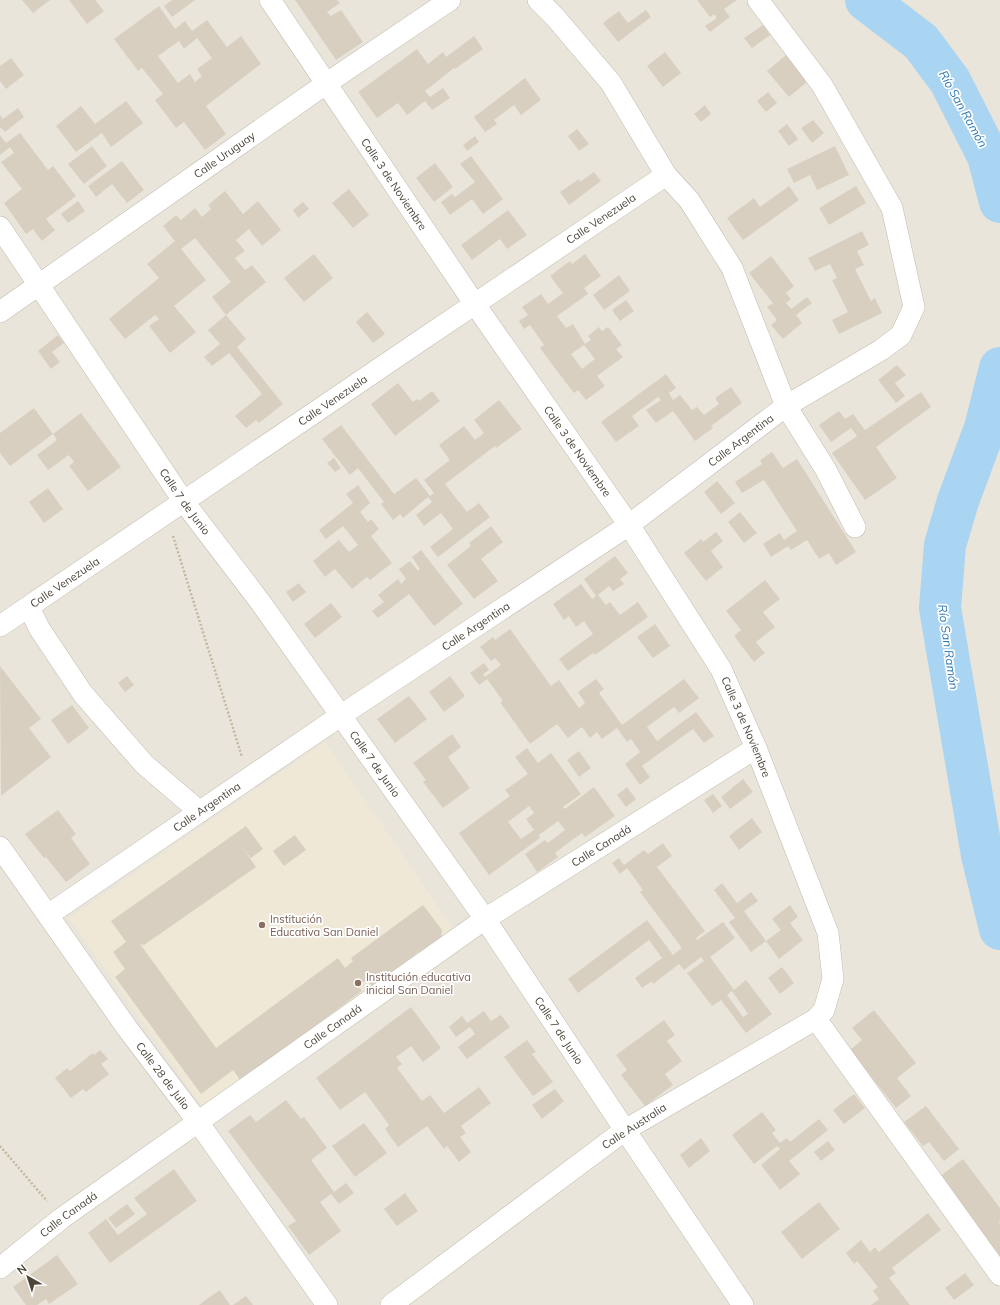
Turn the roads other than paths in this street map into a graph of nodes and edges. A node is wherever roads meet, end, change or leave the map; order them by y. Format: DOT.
graph roads {
  1 [pos="270,0"];
  2 [pos="450,0"];
  3 [pos="538,0"];
  4 [pos="758,0"];
  5 [pos="327,83"];
  6 [pos="666,175"];
  7 [pos="0,227"];
  8 [pos="39,284"];
  9 [pos="474,303"];
  10 [pos="0,312"];
  11 [pos="786,406"];
  12 [pos="184,502"];
  13 [pos="629,525"];
  14 [pos="855,527"];
  15 [pos="29,607"];
  16 [pos="0,626"];
  17 [pos="340,716"];
  18 [pos="756,748"];
  19 [pos="200,812"];
  20 [pos="0,848"];
  21 [pos="48,915"];
  22 [pos="485,919"];
  23 [pos="828,933"];
  24 [pos="816,1019"];
  25 [pos="198,1122"];
  26 [pos="625,1130"];
  27 [pos="0,1268"];
  28 [pos="1000,1275"];
  29 [pos="327,1305"];
  30 [pos="391,1305"];
  31 [pos="743,1305"];
  1 -- 5 [label="street, Calle 3 de Noviembre"];
  2 -- 5 [label="street, Calle Uruguay"];
  3 -- 6 [label="street"];
  4 -- 11 [label="street, Calle Argentina"];
  5 -- 8 [label="street, Calle Uruguay"];
  5 -- 9 [label="street, Calle 3 de Noviembre"];
  6 -- 9 [label="street, Calle Venezuela"];
  6 -- 11 [label="street"];
  7 -- 8 [label="street, Calle 7 de Junio"];
  8 -- 10 [label="street, Calle Uruguay"];
  8 -- 12 [label="street, Calle 7 de Junio"];
  9 -- 12 [label="street, Calle Venezuela"];
  9 -- 13 [label="street, Calle 3 de Noviembre"];
  11 -- 13 [label="street, Calle Argentina"];
  11 -- 14 [label="street"];
  12 -- 15 [label="street, Calle Venezuela"];
  12 -- 17 [label="street, Calle 7 de Junio"];
  13 -- 17 [label="street, Calle Argentina"];
  13 -- 18 [label="street, Calle 3 de Noviembre"];
  15 -- 16 [label="street, Calle Venezuela"];
  15 -- 19 [label="street"];
  17 -- 19 [label="street, Calle Argentina"];
  17 -- 22 [label="street, Calle 7 de Junio"];
  18 -- 22 [label="street, Calle Canadá"];
  18 -- 23 [label="street, Calle 3 de Noviembre"];
  19 -- 21 [label="street, Calle Argentina"];
  20 -- 21 [label="street, Calle 28 de Julio"];
  21 -- 25 [label="street, Calle 28 de Julio"];
  22 -- 25 [label="street, Calle Canadá"];
  22 -- 26 [label="street, Calle 7 de Junio"];
  23 -- 24 [label="street, Calle Australia"];
  24 -- 26 [label="street, Calle Australia"];
  24 -- 28 [label="street"];
  25 -- 27 [label="street, Calle Canadá"];
  25 -- 29 [label="street, Calle 28 de Julio"];
  26 -- 30 [label="street, Calle Australia"];
  26 -- 31 [label="street, Calle 7 de Junio"];
}
